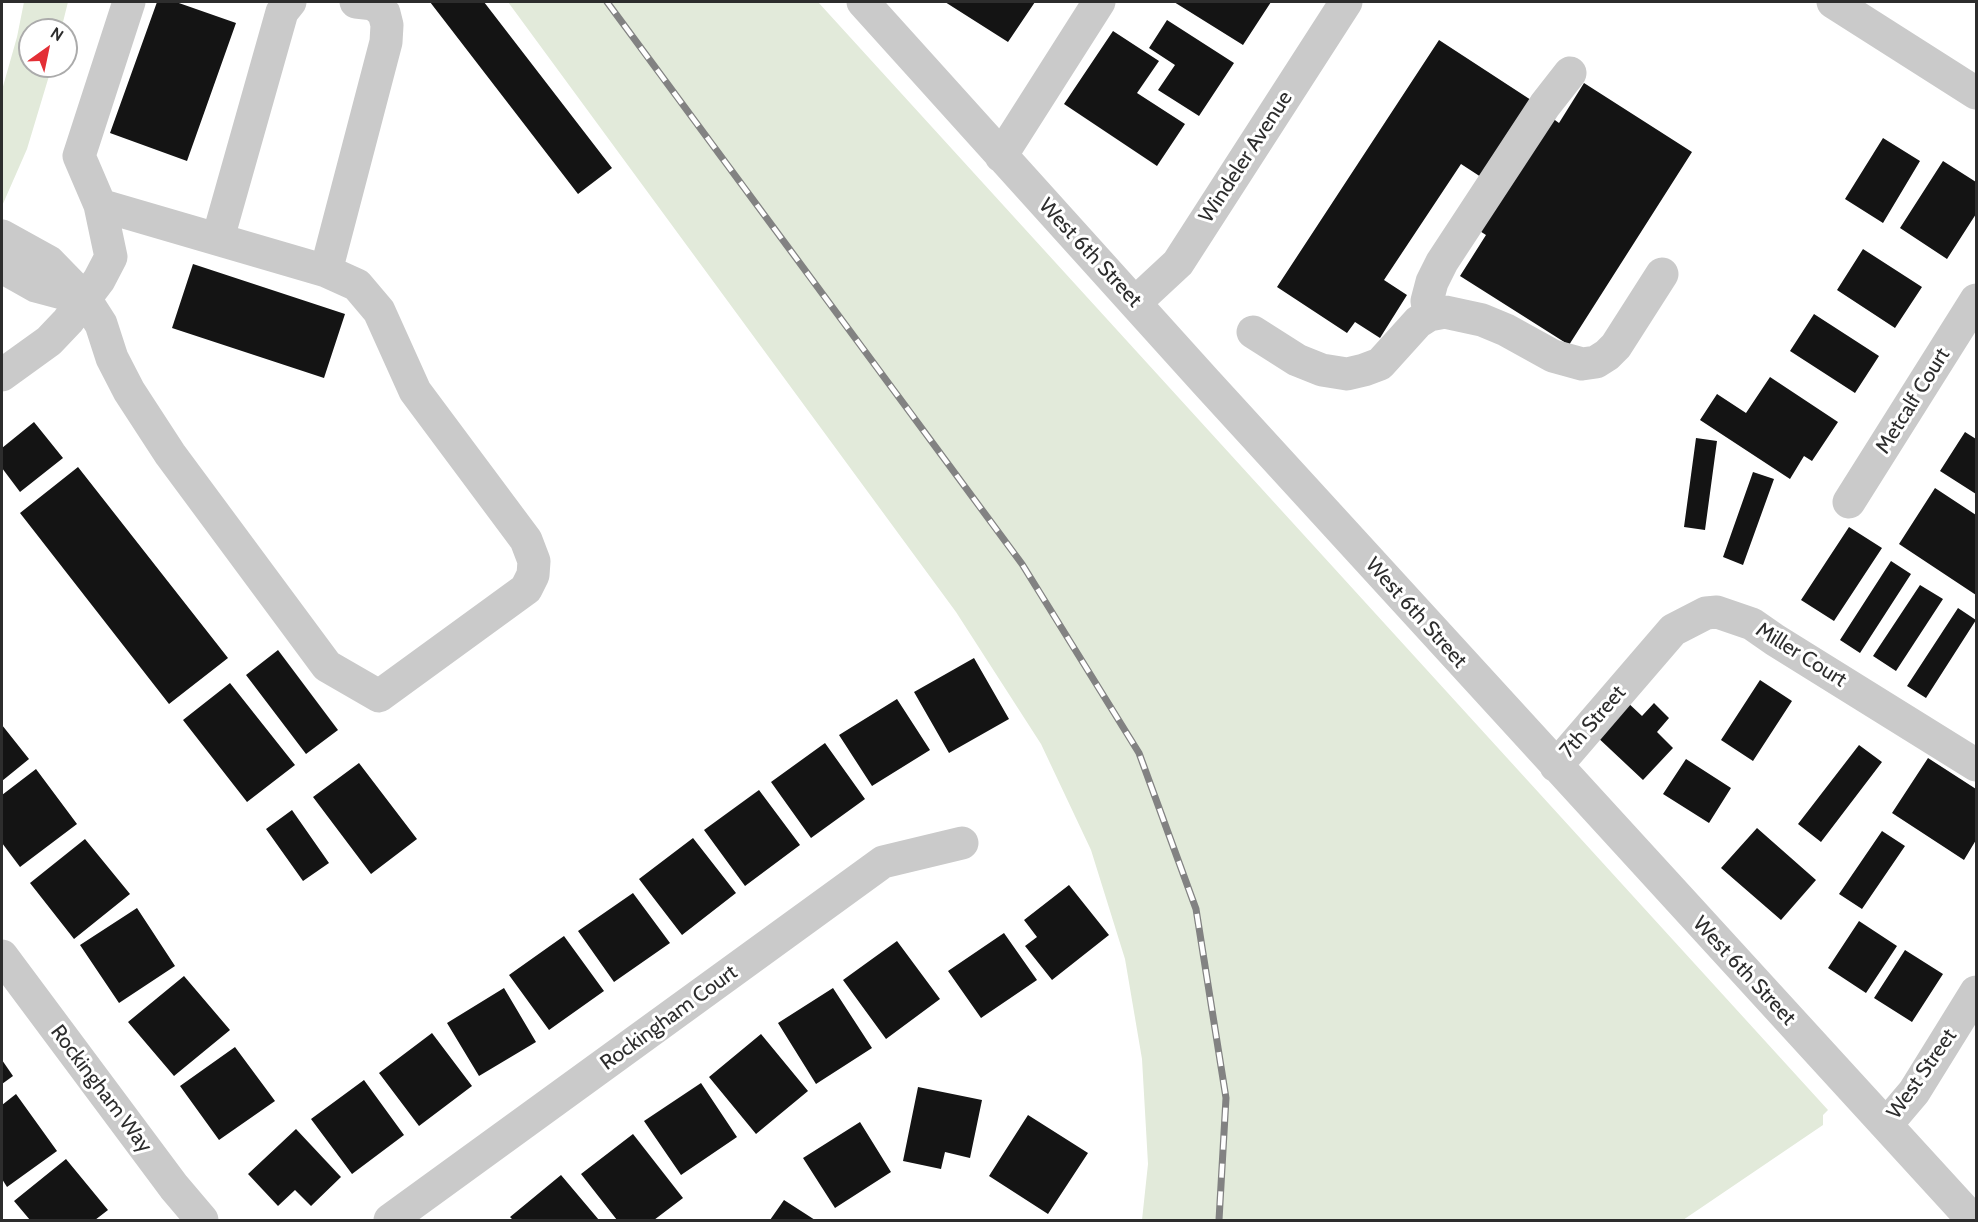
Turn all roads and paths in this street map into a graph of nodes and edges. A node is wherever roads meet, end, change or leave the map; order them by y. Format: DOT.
graph roads {
  1 [pos="129,2"];
  2 [pos="290,2"];
  3 [pos="356,2"];
  4 [pos="863,2"];
  5 [pos="1099,2"];
  6 [pos="1346,2"];
  7 [pos="1833,2"];
  8 [pos="1570,73"];
  9 [pos="1977,93"];
  10 [pos="1001,156"];
  11 [pos="100,205"];
  12 [pos="2,236"];
  13 [pos="218,238"];
  14 [pos="2,267"];
  15 [pos="326,271"];
  16 [pos="1662,274"];
  17 [pos="85,299"];
  18 [pos="1977,300"];
  19 [pos="1136,302"];
  20 [pos="1429,315"];
  21 [pos="1253,332"];
  22 [pos="2,375"];
  23 [pos="1849,502"];
  24 [pos="1631,678"];
  25 [pos="1977,765"];
  26 [pos="1556,766"];
  27 [pos="962,843"];
  28 [pos="2,956"];
  29 [pos="1977,992"];
  30 [pos="1886,1125"];
  31 [pos="1971,1220"];
  32 [pos="202,1221"];
  33 [pos="390,1221"];
  1 -- 11 [label="street"];
  2 -- 13 [label="street"];
  3 -- 15 [label="street"];
  4 -- 10 [label="street, West 6th Street"];
  5 -- 10 [label="street"];
  6 -- 19 [label="street, Windeler Avenue"];
  7 -- 9 [label="street"];
  8 -- 20 [label="street"];
  10 -- 19 [label="street, West 6th Street"];
  11 -- 13 [label="street"];
  11 -- 17 [label="street"];
  12 -- 17 [label="street"];
  13 -- 15 [label="street"];
  14 -- 17 [label="street"];
  15 -- 17 [label="street"];
  16 -- 20 [label="street"];
  17 -- 22 [label="street"];
  18 -- 23 [label="street, Metcalf Court"];
  19 -- 26 [label="street, West 6th Street"];
  20 -- 21 [label="street"];
  24 -- 25 [label="street, Miller Court"];
  24 -- 26 [label="street, 7th Street"];
  26 -- 30 [label="street, West 6th Street"];
  27 -- 33 [label="street, Rockingham Court"];
  28 -- 32 [label="street, Rockingham Way"];
  29 -- 30 [label="street, West Street"];
  30 -- 31 [label="street, West 6th Street"];
}
